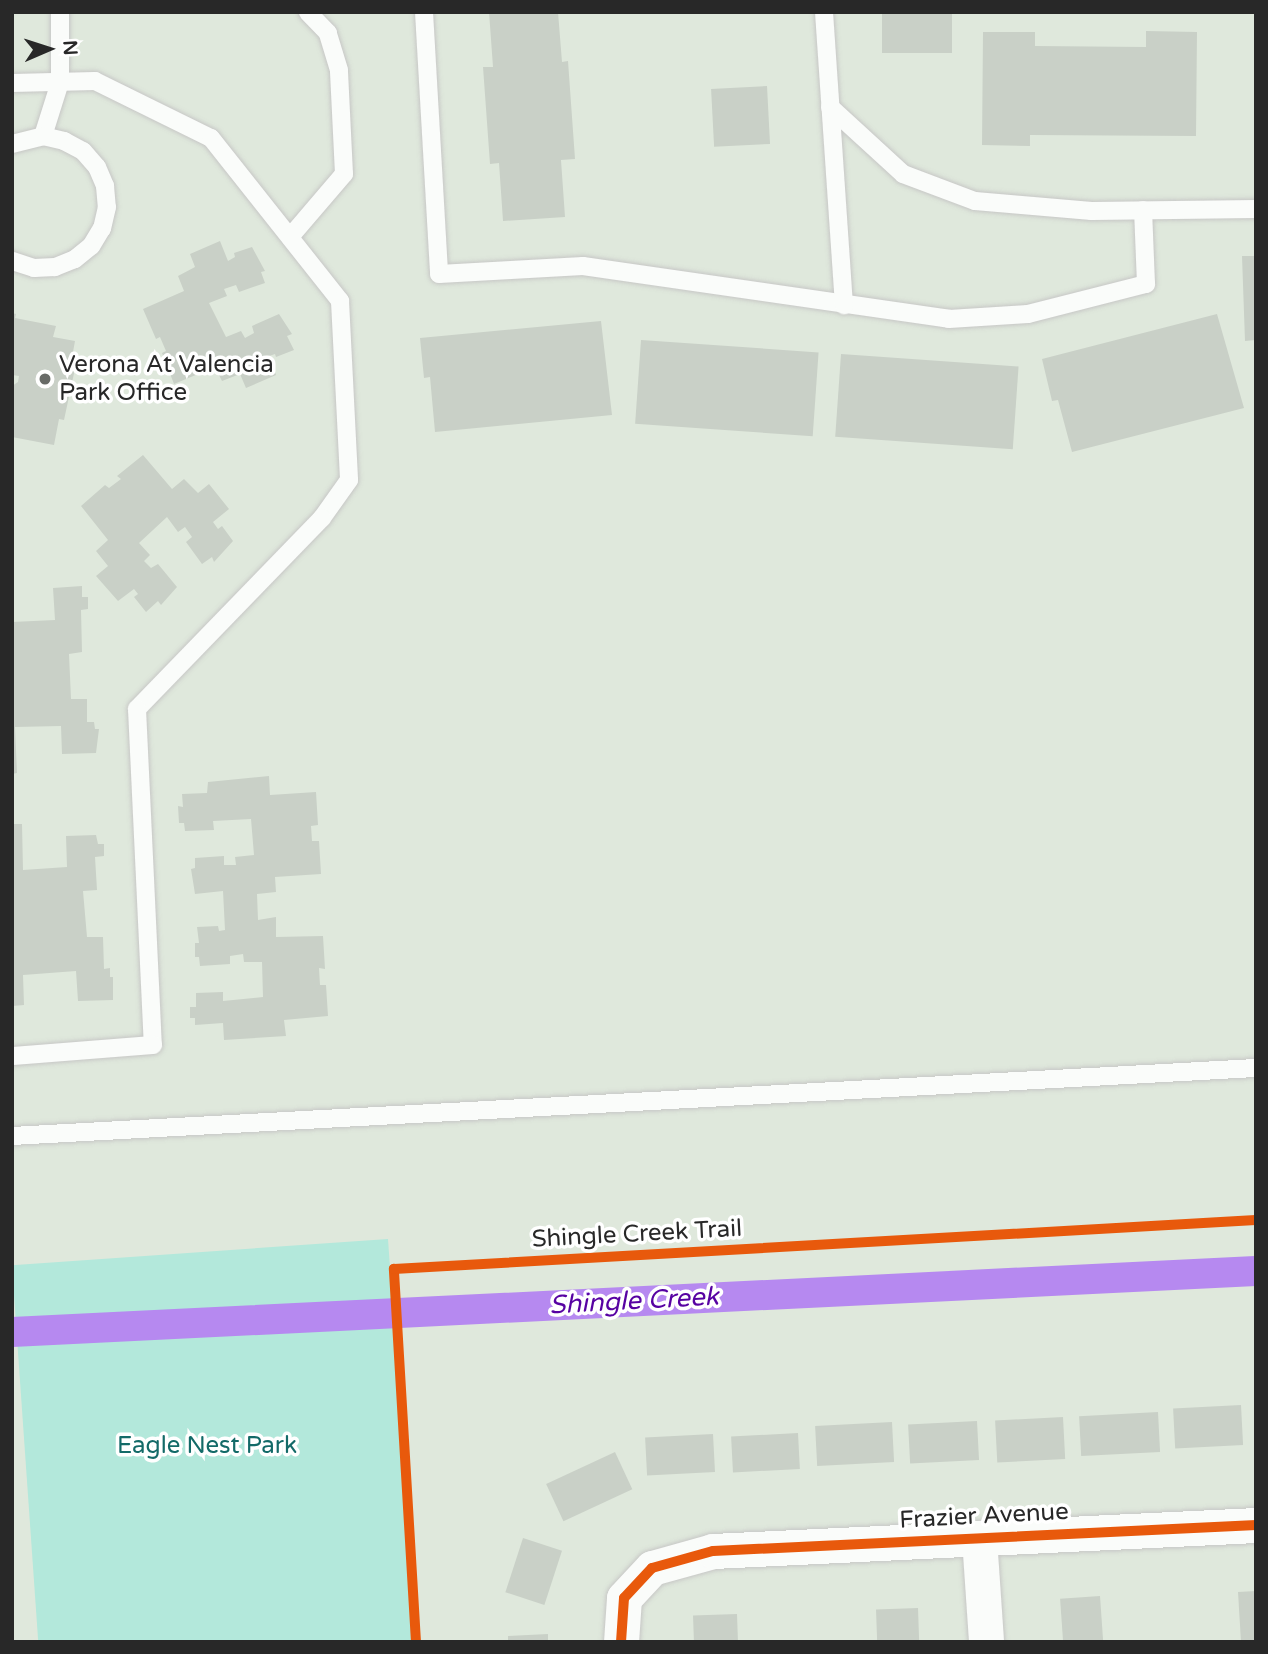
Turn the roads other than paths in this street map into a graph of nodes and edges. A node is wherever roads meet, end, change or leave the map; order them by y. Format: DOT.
graph roads {
  1 [pos="60,12"];
  2 [pos="308,12"];
  3 [pos="424,12"];
  4 [pos="824,12"];
  5 [pos="60,82"];
  6 [pos="12,83"];
  7 [pos="830,107"];
  8 [pos="43,136"];
  9 [pos="12,144"];
  10 [pos="1256,209"];
  11 [pos="1143,210"];
  12 [pos="290,237"];
  13 [pos="12,261"];
  14 [pos="844,304"];
  15 [pos="12,1056"];
  16 [pos="1256,1068"];
  17 [pos="12,1136"];
  18 [pos="1256,1525"];
  19 [pos="979,1538"];
  20 [pos="621,1642"];
  21 [pos="986,1642"];
  1 -- 5 [label="lane"];
  2 -- 12 [label="lane"];
  3 -- 14 [label="lane"];
  4 -- 7 [label="lane"];
  5 -- 6 [label="lane"];
  5 -- 8 [label="lane"];
  5 -- 12 [label="lane"];
  7 -- 11 [label="lane"];
  7 -- 14 [label="lane"];
  8 -- 9 [label="lane"];
  8 -- 13 [label="lane"];
  10 -- 11 [label="lane"];
  11 -- 14 [label="lane"];
  12 -- 15 [label="lane"];
  16 -- 17 [label="lane"];
  18 -- 19 [label="street, Frazier Avenue"];
  19 -- 20 [label="street, Frazier Avenue"];
  19 -- 21 [label="street"];
}
